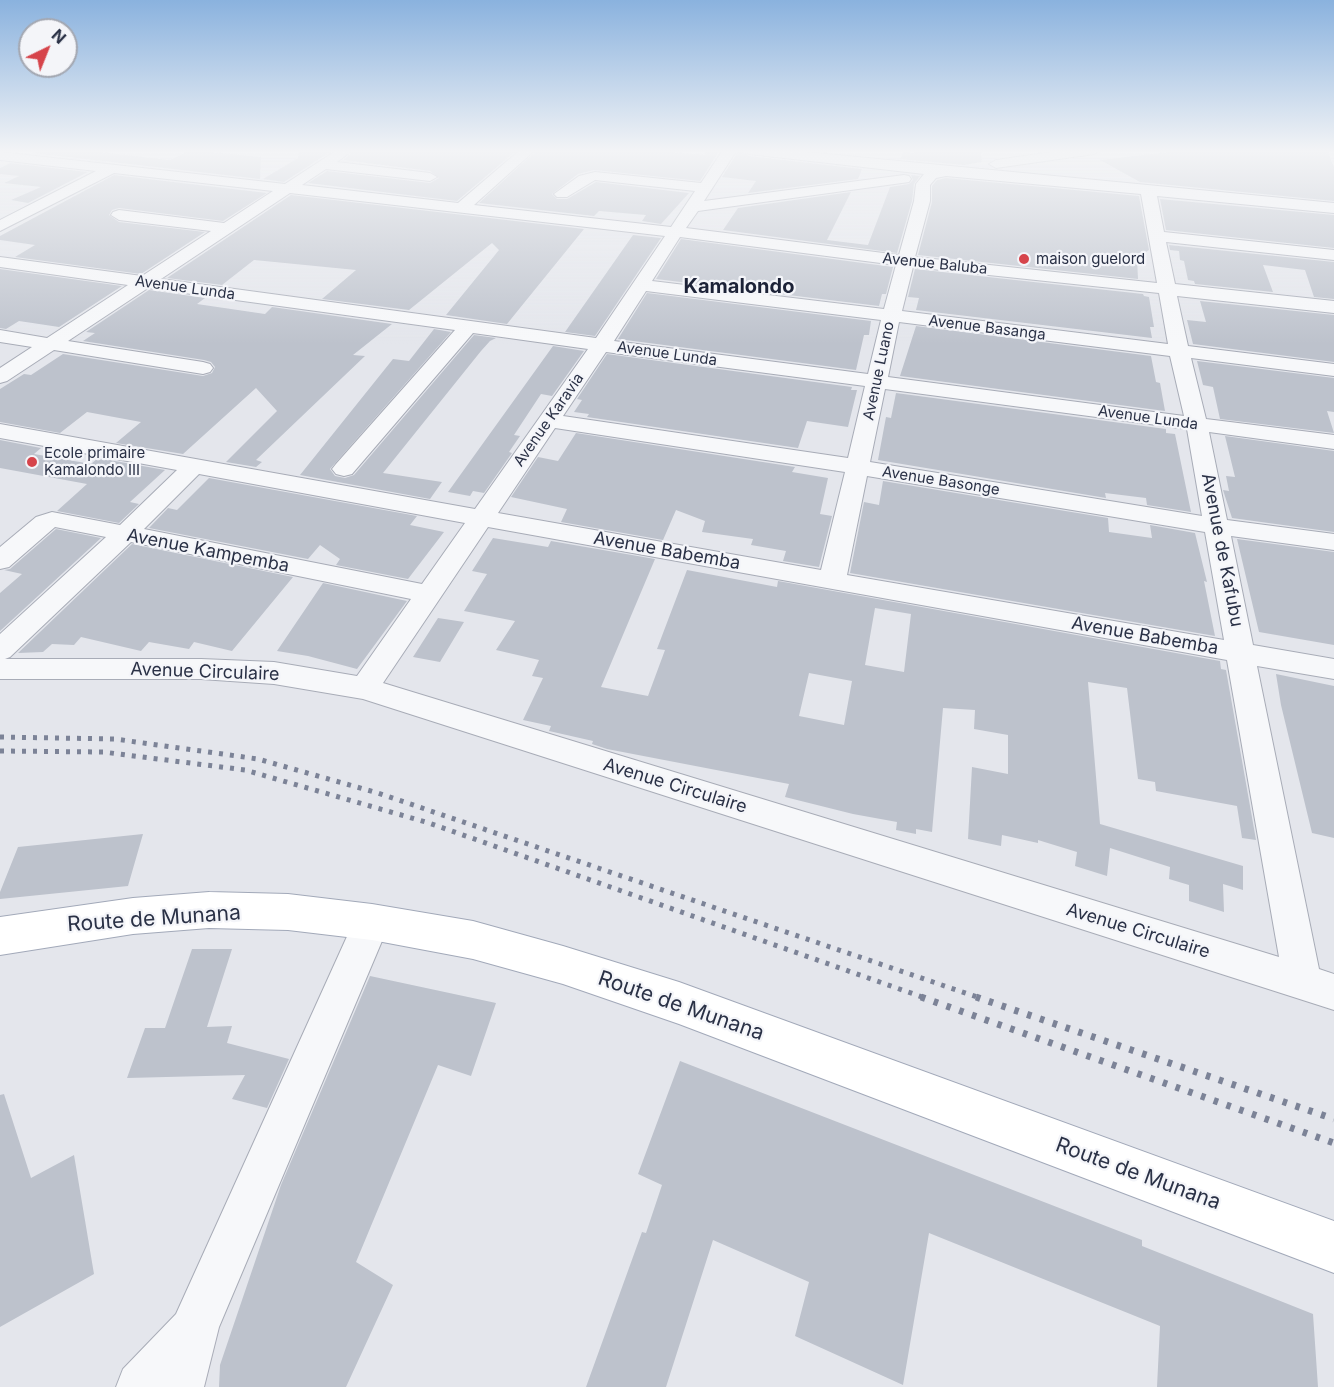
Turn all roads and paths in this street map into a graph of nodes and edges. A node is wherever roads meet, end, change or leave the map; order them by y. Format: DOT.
graph roads {
  1 [pos="22,215"];
  2 [pos="118,215"];
  3 [pos="246,215"];
  4 [pos="528,215"];
  5 [pos="687,215"];
  6 [pos="918,215"];
  7 [pos="1152,215"];
  8 [pos="0,226"];
  9 [pos="225,228"];
  10 [pos="676,232"];
  11 [pos="1155,236"];
  12 [pos="1334,255"];
  13 [pos="907,261"];
  14 [pos="0,262"];
  15 [pos="144,282"];
  16 [pos="641,285"];
  17 [pos="1167,288"];
  18 [pos="1334,306"];
  19 [pos="891,316"];
  20 [pos="468,327"];
  21 [pos="0,336"];
  22 [pos="51,345"];
  23 [pos="601,345"];
  24 [pos="1179,352"];
  25 [pos="203,368"];
  26 [pos="1334,370"];
  27 [pos="0,377"];
  28 [pos="878,382"];
  29 [pos="548,420"];
  30 [pos="1197,425"];
  31 [pos="0,431"];
  32 [pos="1334,442"];
  33 [pos="194,466"];
  34 [pos="858,467"];
  35 [pos="345,469"];
  36 [pos="482,517"];
  37 [pos="1216,526"];
  38 [pos="124,535"];
  39 [pos="1334,542"];
  40 [pos="0,561"];
  41 [pos="832,581"];
  42 [pos="430,594"];
  43 [pos="0,650"];
  44 [pos="1241,652"];
  45 [pos="0,669"];
  46 [pos="1334,669"];
  47 [pos="364,688"];
  48 [pos="372,922"];
  49 [pos="0,936"];
  50 [pos="1303,983"];
  51 [pos="1334,992"];
  52 [pos="1334,1247"];
  53 [pos="195,1326"];
  54 [pos="141,1387"];
  55 [pos="179,1387"];
  1 -- 8 [label="street"];
  2 -- 9 [label="street"];
  3 -- 9 [label="street"];
  4 -- 10 [label="street, Avenue Baluba"];
  5 -- 10 [label="street, Avenue Karavia"];
  6 -- 13 [label="street, Avenue Luano"];
  7 -- 11 [label="street, Avenue de Kafubu"];
  9 -- 15 [label="street"];
  10 -- 13 [label="street, Avenue Baluba"];
  10 -- 16 [label="street, Avenue Karavia"];
  11 -- 12 [label="street"];
  11 -- 17 [label="street, Avenue de Kafubu"];
  13 -- 17 [label="street, Avenue Baluba"];
  13 -- 19 [label="street, Avenue Luano"];
  14 -- 15 [label="street, Avenue Lunda"];
  15 -- 20 [label="street, Avenue Lunda"];
  15 -- 22 [label="street"];
  16 -- 19 [label="street, Avenue Basanga"];
  16 -- 23 [label="street, Avenue Karavia"];
  17 -- 18 [label="street, Avenue Baluba"];
  17 -- 24 [label="street, Avenue de Kafubu"];
  19 -- 24 [label="street, Avenue Basanga"];
  19 -- 28 [label="street, Avenue Luano"];
  20 -- 23 [label="street, Avenue Lunda"];
  20 -- 35 [label="street"];
  21 -- 22 [label="street"];
  22 -- 25 [label="street"];
  22 -- 27 [label="street"];
  23 -- 28 [label="street, Avenue Lunda"];
  23 -- 29 [label="street, Avenue Karavia"];
  24 -- 26 [label="street, Avenue Basanga"];
  24 -- 30 [label="street, Avenue de Kafubu"];
  28 -- 30 [label="street, Avenue Lunda"];
  28 -- 34 [label="street, Avenue Luano"];
  29 -- 34 [label="street, Avenue Basonge"];
  29 -- 36 [label="street, Avenue Karavia"];
  30 -- 32 [label="street, Avenue Lunda"];
  30 -- 37 [label="street, Avenue de Kafubu"];
  31 -- 33 [label="street, Avenue Babemba"];
  33 -- 36 [label="street, Avenue Babemba"];
  33 -- 38 [label="street"];
  34 -- 37 [label="street, Avenue Basonge"];
  34 -- 41 [label="street, Avenue Luano"];
  36 -- 41 [label="street, Avenue Babemba"];
  36 -- 42 [label="street, Avenue Karavia"];
  37 -- 39 [label="street, Avenue Basonge"];
  37 -- 44 [label="street, Avenue de Kafubu"];
  38 -- 40 [label="street, Avenue Kampemba"];
  38 -- 42 [label="street, Avenue Kampemba"];
  38 -- 43 [label="street"];
  41 -- 44 [label="street, Avenue Babemba"];
  42 -- 47 [label="street, Avenue Karavia"];
  44 -- 46 [label="street, Avenue Babemba"];
  44 -- 50 [label="street, Avenue de Kafubu"];
  45 -- 47 [label="street, Avenue Circulaire"];
  47 -- 50 [label="street, Avenue Circulaire"];
  48 -- 49 [label="main road, Route de Munana"];
  48 -- 52 [label="main road, Route de Munana"];
  48 -- 53 [label="street"];
  50 -- 51 [label="street, Avenue Circulaire"];
  53 -- 54 [label="street"];
  53 -- 55 [label="street"];
}
